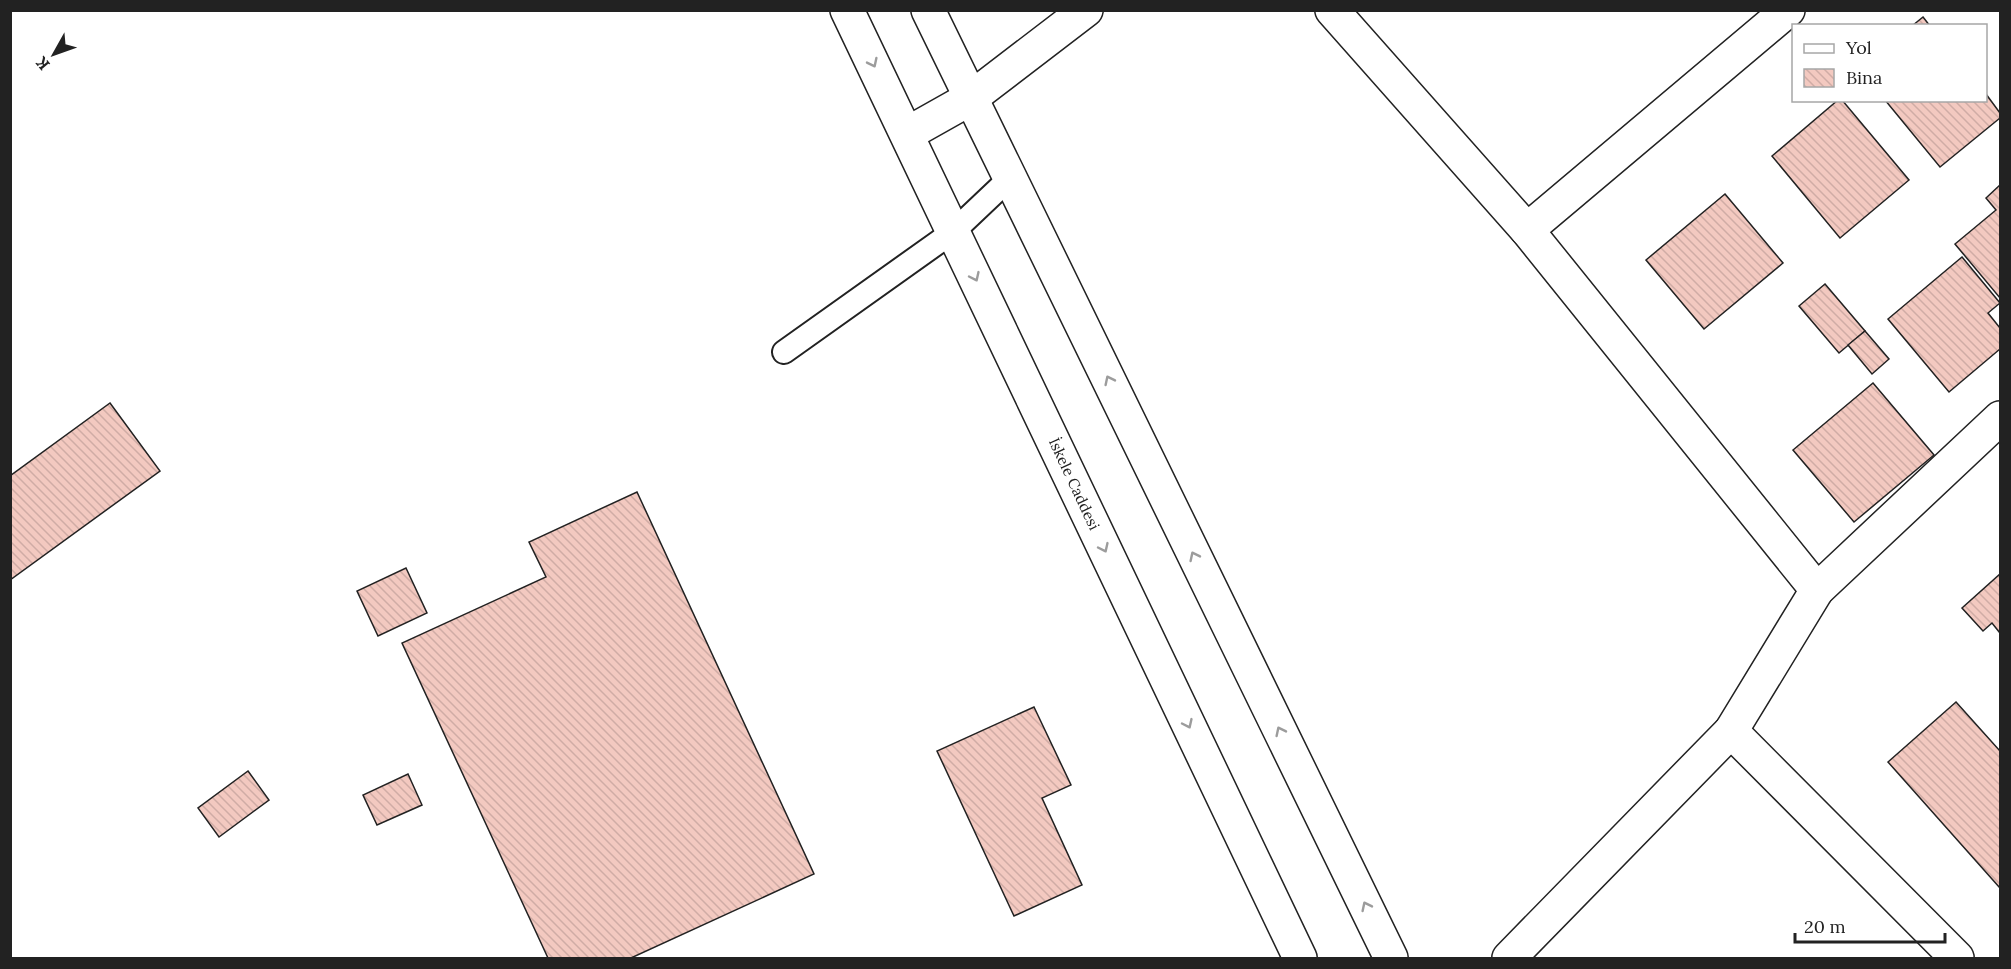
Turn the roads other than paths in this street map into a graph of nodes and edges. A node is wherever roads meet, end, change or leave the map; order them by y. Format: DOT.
graph roads {
  1 [pos="847,10"];
  2 [pos="928,10"];
  3 [pos="1086,10"];
  4 [pos="1332,10"];
  5 [pos="1788,10"];
  6 [pos="971,98"];
  7 [pos="907,134"];
  8 [pos="1010,178"];
  9 [pos="1527,230"];
  10 [pos="954,231"];
  11 [pos="784,352"];
  12 [pos="2001,418"];
  13 [pos="1817,590"];
  14 [pos="1731,731"];
  15 [pos="1300,958"];
  16 [pos="1391,958"];
  17 [pos="1509,958"];
  18 [pos="1957,958"];
  1 -- 7 [label="street, İskele Caddesi, one-way"];
  2 -- 6 [label="street"];
  3 -- 6 [label="street"];
  4 -- 9 [label="street"];
  5 -- 9 [label="street"];
  6 -- 7 [label="street"];
  6 -- 8 [label="street"];
  7 -- 10 [label="street, İskele Caddesi"];
  8 -- 10 [label="lane"];
  16 -- 8 [label="street, one-way"];
  9 -- 13 [label="street"];
  10 -- 11 [label="lane"];
  10 -- 15 [label="street, İskele Caddesi, one-way"];
  12 -- 13 [label="street"];
  13 -- 14 [label="street"];
  14 -- 17 [label="street"];
  14 -- 18 [label="street"];
}
